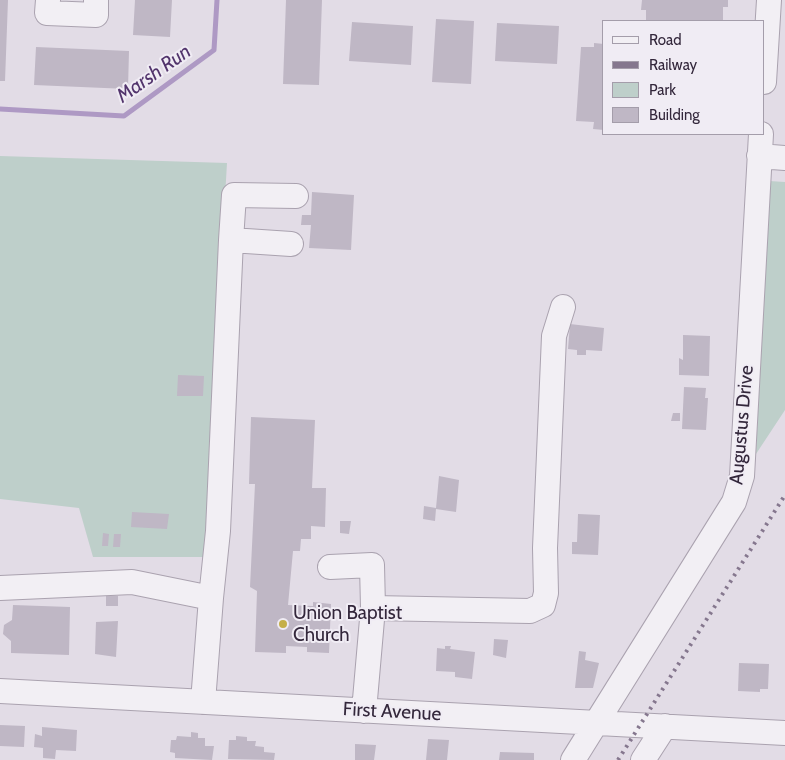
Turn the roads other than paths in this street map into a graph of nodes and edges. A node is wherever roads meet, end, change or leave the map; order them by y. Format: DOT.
graph roads {
  1 [pos="48,0"];
  2 [pos="96,0"];
  3 [pos="769,0"];
  4 [pos="776,36"];
  5 [pos="765,78"];
  6 [pos="760,145"];
  7 [pos="785,158"];
  8 [pos="296,196"];
  9 [pos="231,240"];
  10 [pos="291,244"];
  11 [pos="563,307"];
  12 [pos="330,567"];
  13 [pos="0,588"];
  14 [pos="211,598"];
  15 [pos="373,608"];
  16 [pos="0,691"];
  17 [pos="203,702"];
  18 [pos="364,711"];
  19 [pos="595,723"];
  20 [pos="665,726"];
  21 [pos="785,733"];
  22 [pos="573,760"];
  23 [pos="643,760"];
  1 -- 2 [label="street"];
  3 -- 4 [label="street"];
  4 -- 5 [label="street"];
  6 -- 7 [label="street"];
  6 -- 19 [label="street, Augustus Drive"];
  8 -- 9 [label="street"];
  9 -- 10 [label="street"];
  9 -- 14 [label="street"];
  11 -- 15 [label="street"];
  12 -- 15 [label="street"];
  13 -- 14 [label="street"];
  14 -- 17 [label="street"];
  15 -- 18 [label="street"];
  16 -- 17 [label="street, First Avenue"];
  17 -- 18 [label="street, First Avenue"];
  18 -- 19 [label="street, First Avenue"];
  19 -- 20 [label="street, First Avenue"];
  19 -- 22 [label="street, Augustus Drive"];
  20 -- 21 [label="street, First Avenue"];
  20 -- 23 [label="street"];
}
